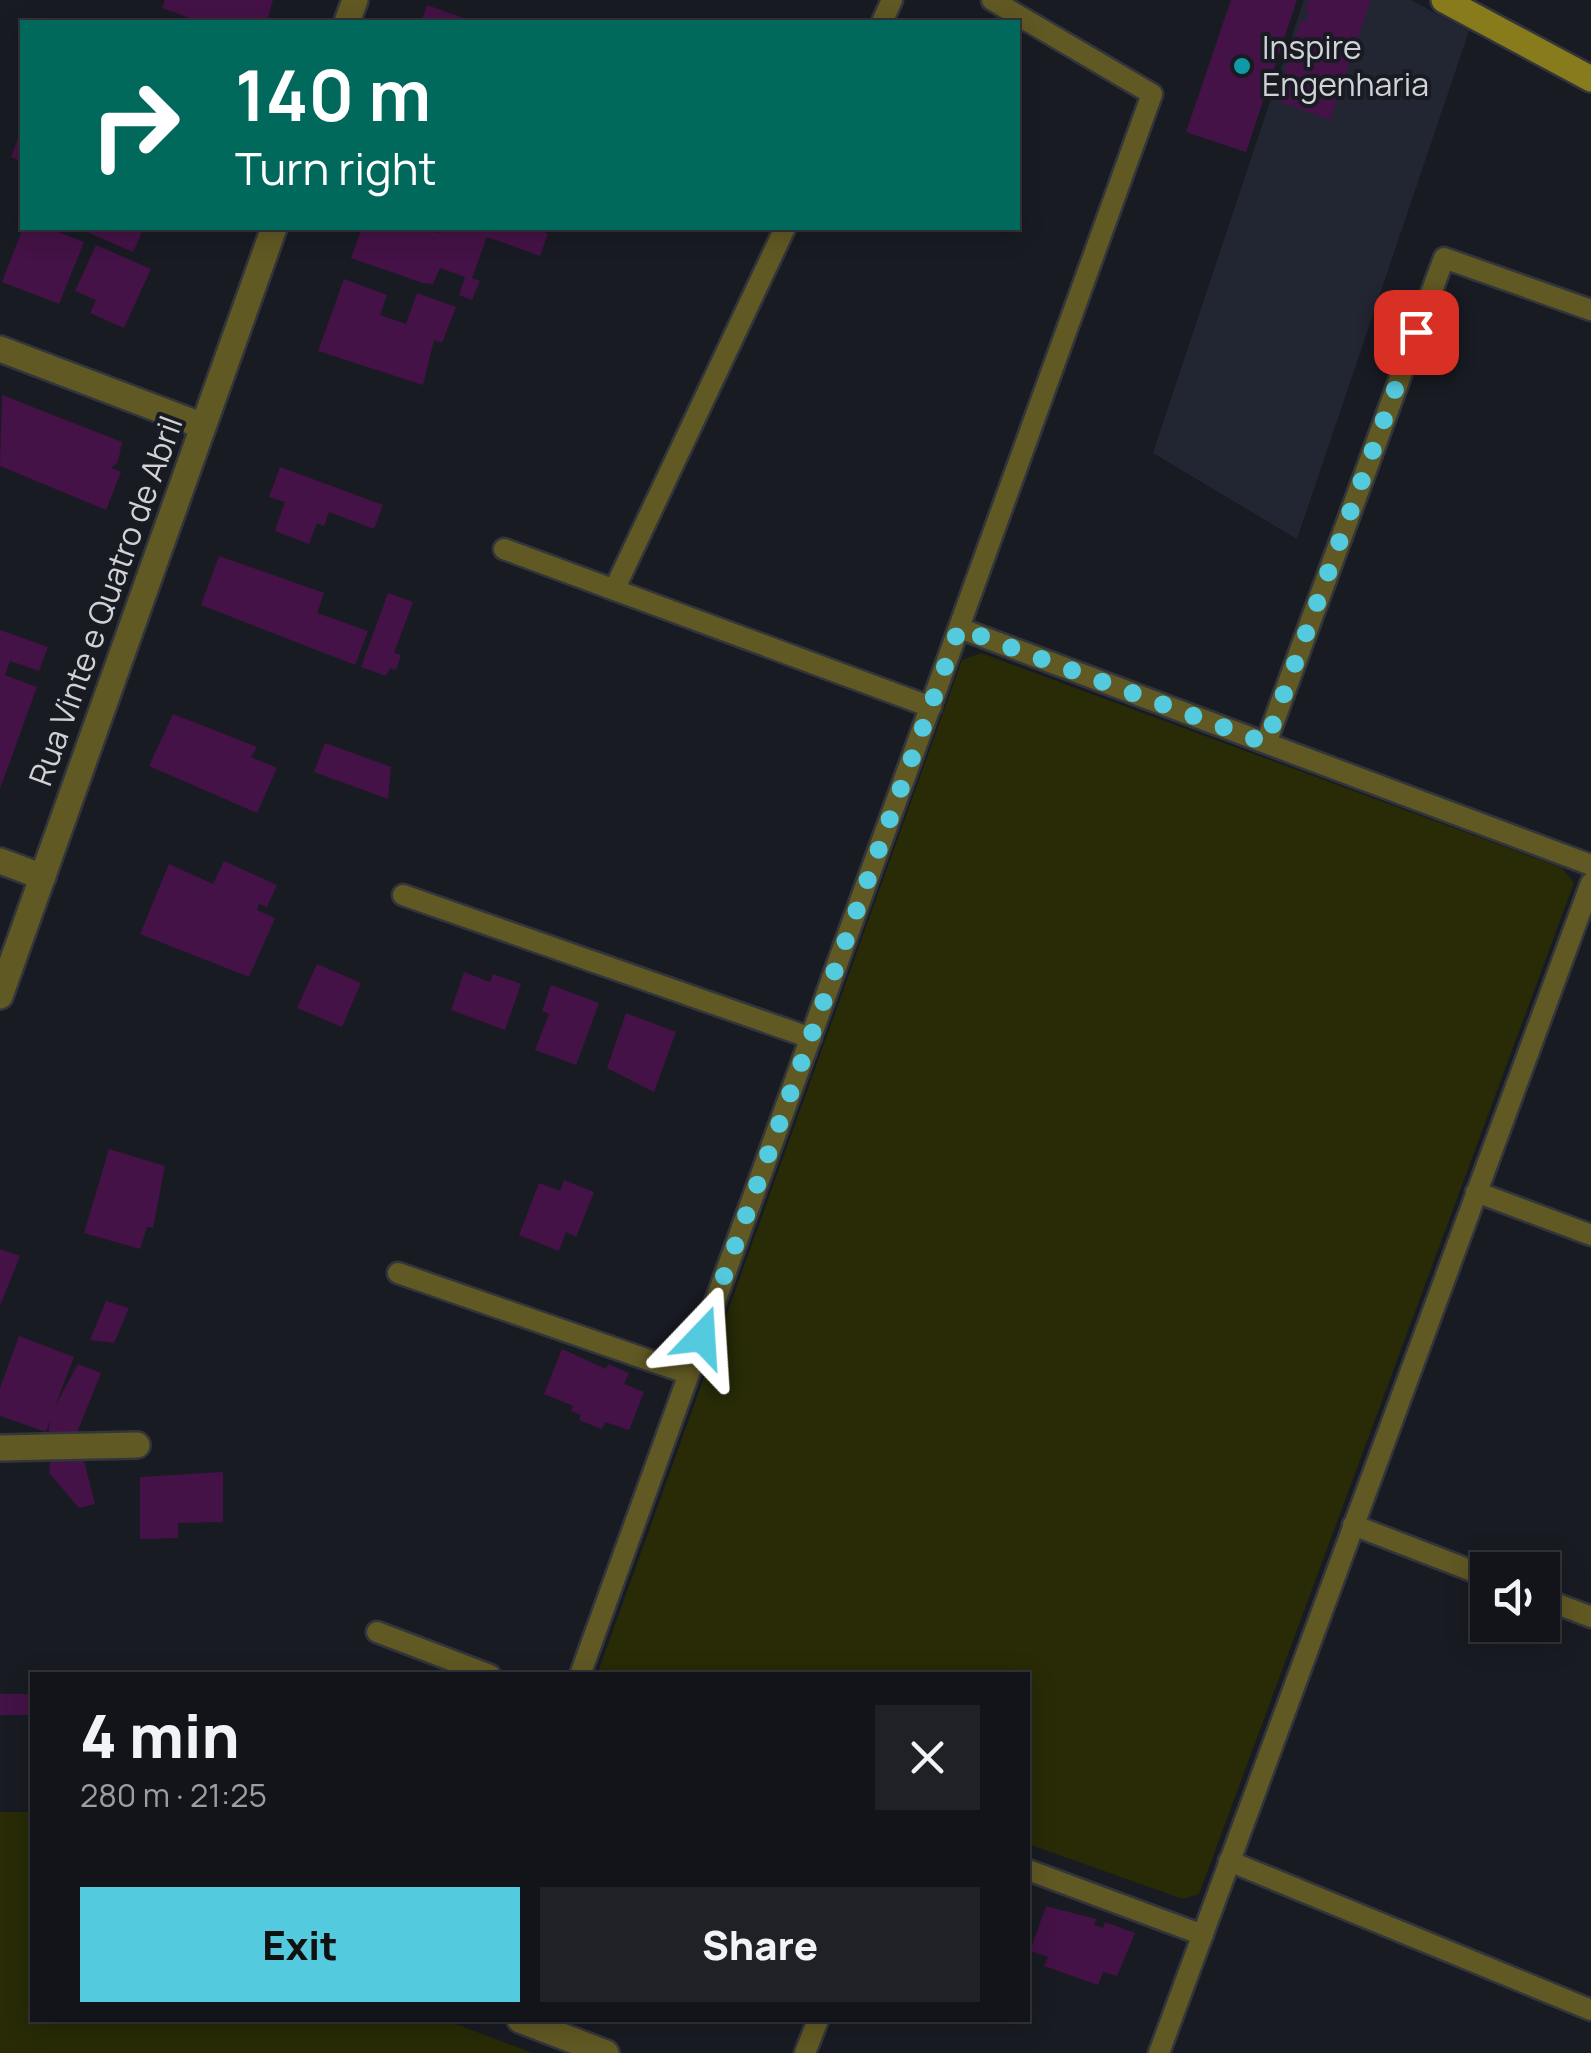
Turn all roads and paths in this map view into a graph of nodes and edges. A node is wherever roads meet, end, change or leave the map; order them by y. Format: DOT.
graph roads {
  1 [pos="992,0"];
  2 [pos="1444,0"];
  3 [pos="1591,79"];
  4 [pos="273,230"];
  5 [pos="784,230"];
  6 [pos="1591,310"];
  7 [pos="0,349"];
  8 [pos="203,426"];
  9 [pos="504,550"];
  10 [pos="614,590"];
  11 [pos="959,628"];
  12 [pos="930,707"];
  13 [pos="1266,743"];
  14 [pos="0,860"];
  15 [pos="1591,866"];
  16 [pos="43,876"];
  17 [pos="1591,883"];
  18 [pos="403,896"];
  19 [pos="0,996"];
  20 [pos="810,1038"];
  21 [pos="1476,1192"];
  22 [pos="1591,1235"];
  23 [pos="398,1273"];
  24 [pos="689,1374"];
  25 [pos="137,1445"];
  26 [pos="0,1448"];
  27 [pos="1354,1525"];
  28 [pos="1470,1570"];
  29 [pos="1560,1605"];
  30 [pos="1591,1617"];
  31 [pos="377,1632"];
  32 [pos="482,1672"];
  33 [pos="581,1672"];
  34 [pos="1229,1861"];
  35 [pos="1030,1871"];
  36 [pos="1203,1935"];
  37 [pos="1591,2010"];
  38 [pos="525,2022"];
  39 [pos="817,2022"];
  40 [pos="606,2053"];
  41 [pos="806,2053"];
  42 [pos="1159,2053"];
  1 -- 11 [label="lane"];
  2 -- 3 [label="street"];
  4 -- 8 [label="street, Rua Vinte e Quatro de Abril"];
  5 -- 10 [label="lane"];
  6 -- 13 [label="lane"];
  7 -- 8 [label="street"];
  8 -- 16 [label="street, Rua Vinte e Quatro de Abril"];
  9 -- 10 [label="lane"];
  10 -- 12 [label="lane"];
  11 -- 12 [label="lane"];
  11 -- 13 [label="lane"];
  12 -- 20 [label="lane"];
  13 -- 15 [label="lane"];
  14 -- 16 [label="street"];
  16 -- 19 [label="street, Rua Vinte e Quatro de Abril"];
  17 -- 21 [label="lane"];
  18 -- 20 [label="lane"];
  20 -- 24 [label="lane"];
  21 -- 22 [label="lane"];
  21 -- 27 [label="lane"];
  23 -- 24 [label="lane"];
  24 -- 33 [label="lane"];
  25 -- 26 [label="street"];
  27 -- 28 [label="lane"];
  27 -- 34 [label="lane"];
  29 -- 30 [label="lane"];
  31 -- 32 [label="lane"];
  34 -- 36 [label="lane"];
  34 -- 37 [label="lane"];
  35 -- 36 [label="lane"];
  36 -- 42 [label="lane"];
  38 -- 40 [label="street"];
  39 -- 41 [label="lane"];
}
